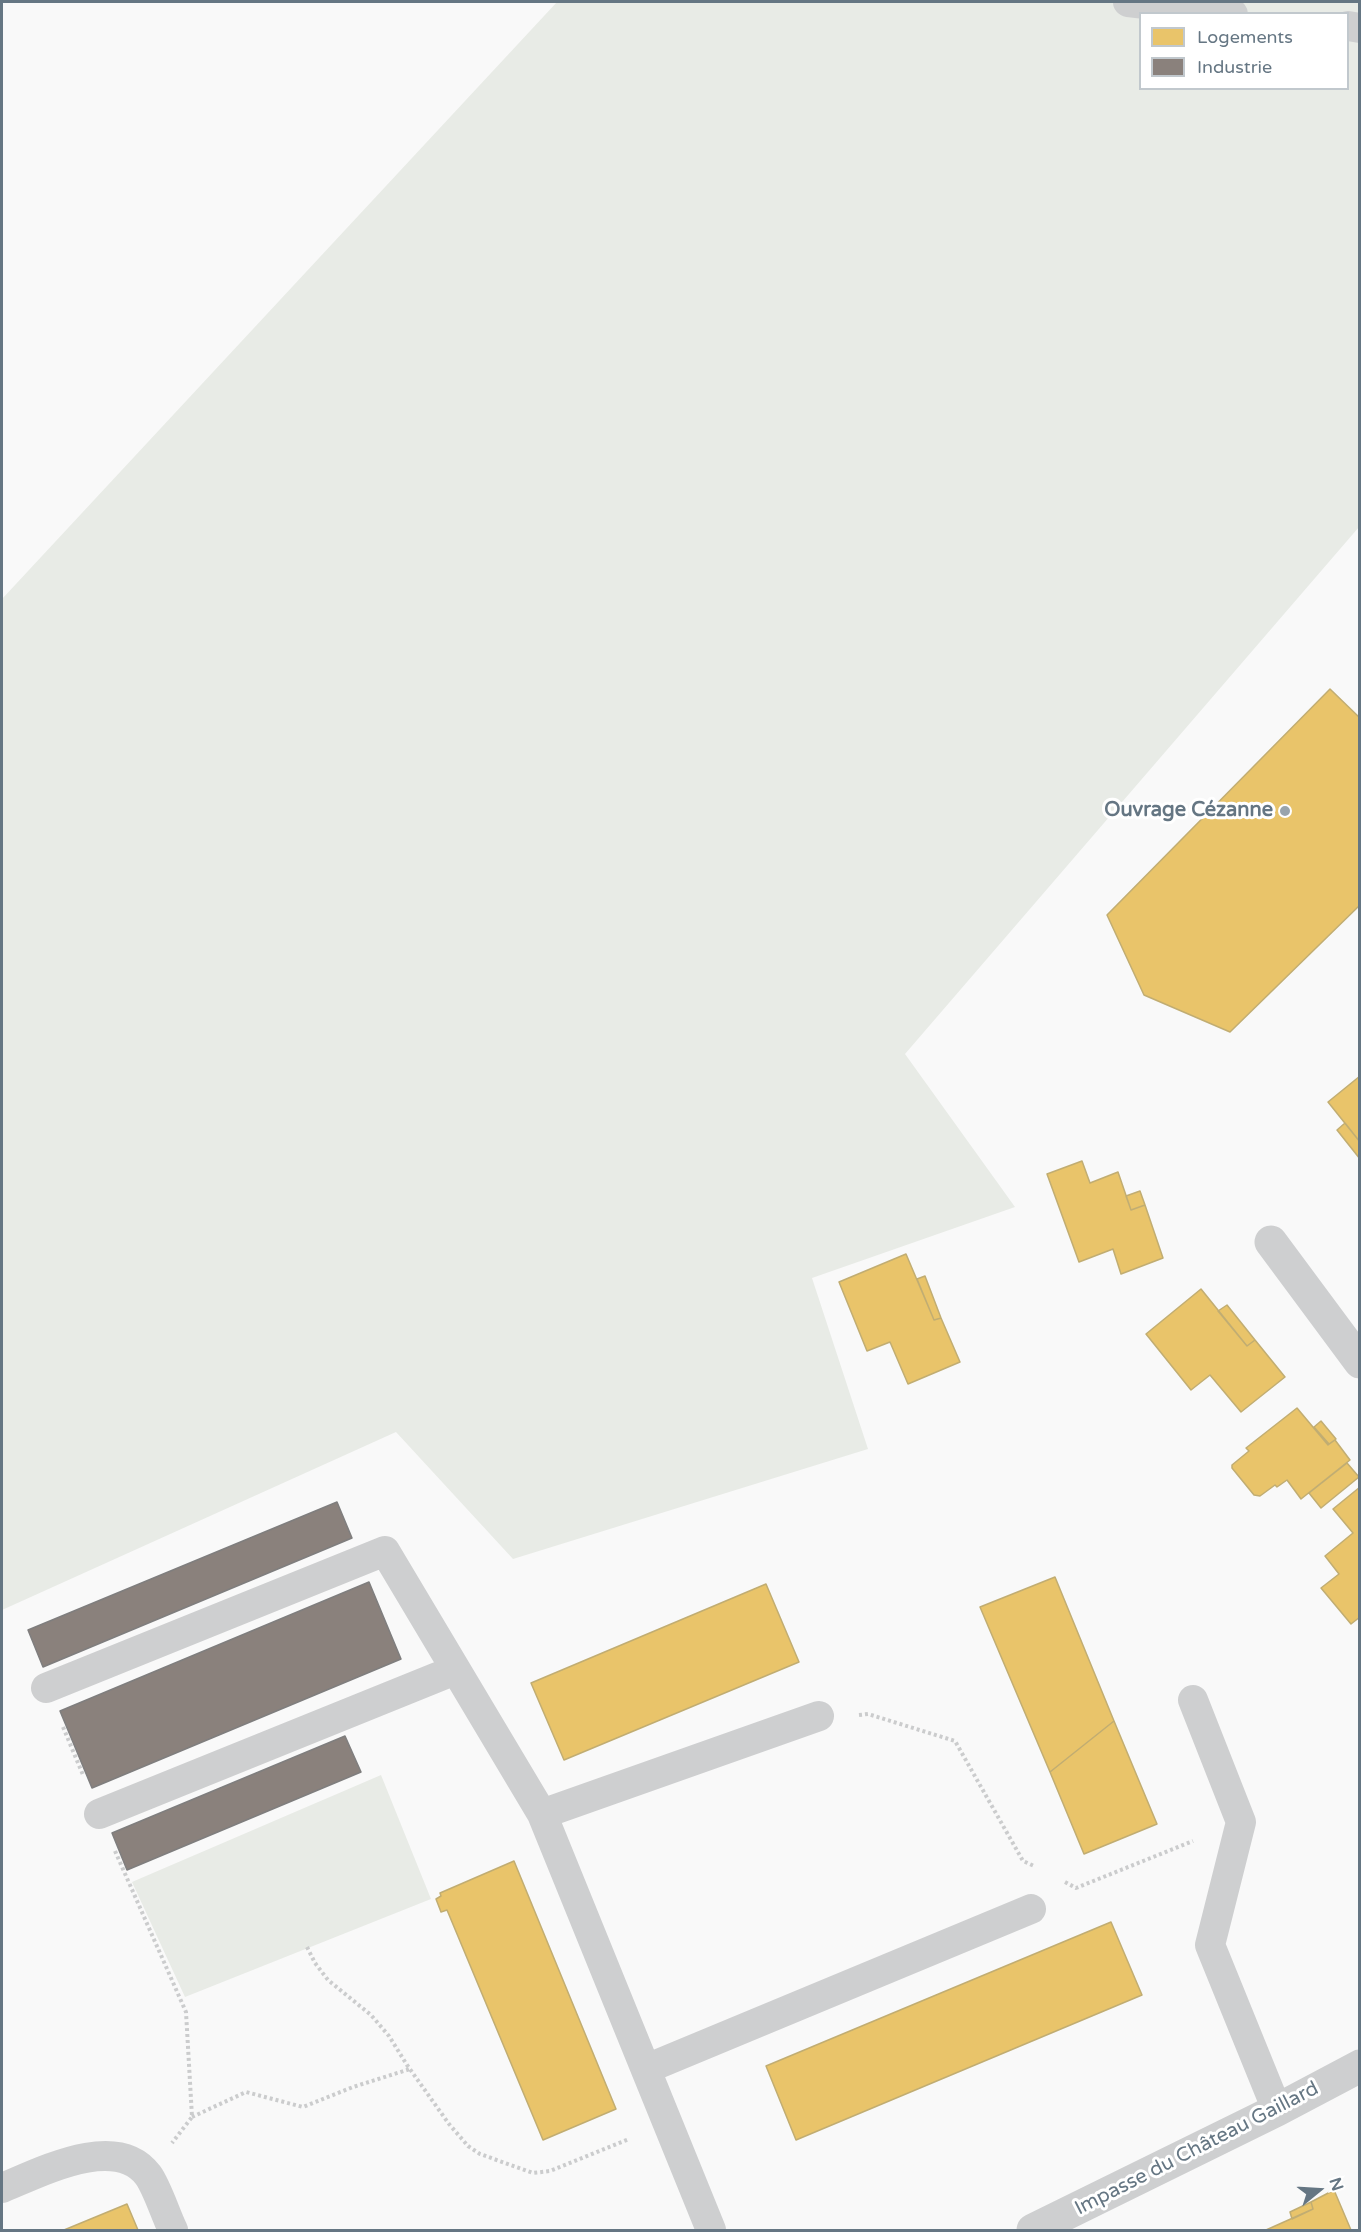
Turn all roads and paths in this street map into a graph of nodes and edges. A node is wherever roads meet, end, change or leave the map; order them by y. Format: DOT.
graph roads {
  1 [pos="1128,2"];
  2 [pos="1216,12"];
  3 [pos="1271,1242"];
  4 [pos="1359,1362"];
  5 [pos="455,1670"];
  6 [pos="46,1688"];
  7 [pos="1193,1700"];
  8 [pos="819,1716"];
  9 [pos="99,1814"];
  10 [pos="542,1814"];
  11 [pos="1241,1822"];
  12 [pos="1040,1870"];
  13 [pos="1058,1879"];
  14 [pos="1031,1909"];
  15 [pos="307,1947"];
  16 [pos="1359,2066"];
  17 [pos="646,2069"];
  18 [pos="410,2070"];
  19 [pos="1277,2110"];
  20 [pos="192,2116"];
  21 [pos="668,2123"];
  22 [pos="149,2175"];
  23 [pos="2,2188"];
  24 [pos="173,2230"];
  25 [pos="711,2230"];
  26 [pos="1033,2230"];
  1 -- 2 [label="lane"];
  3 -- 4 [label="street"];
  5 -- 6 [label="lane"];
  5 -- 9 [label="lane"];
  5 -- 10 [label="lane"];
  6 -- 9 [label="path"];
  7 -- 11 [label="lane"];
  8 -- 10 [label="lane"];
  8 -- 12 [label="path"];
  9 -- 20 [label="path"];
  10 -- 17 [label="lane"];
  11 -- 13 [label="path"];
  11 -- 19 [label="lane"];
  14 -- 17 [label="lane"];
  15 -- 18 [label="path"];
  16 -- 19 [label="street, Impasse du Château Gaillard"];
  17 -- 21 [label="lane"];
  18 -- 20 [label="path"];
  18 -- 21 [label="path"];
  19 -- 26 [label="street, Impasse du Château Gaillard"];
  20 -- 22 [label="path"];
  21 -- 25 [label="lane"];
  22 -- 23 [label="lane"];
  22 -- 24 [label="lane"];
}
